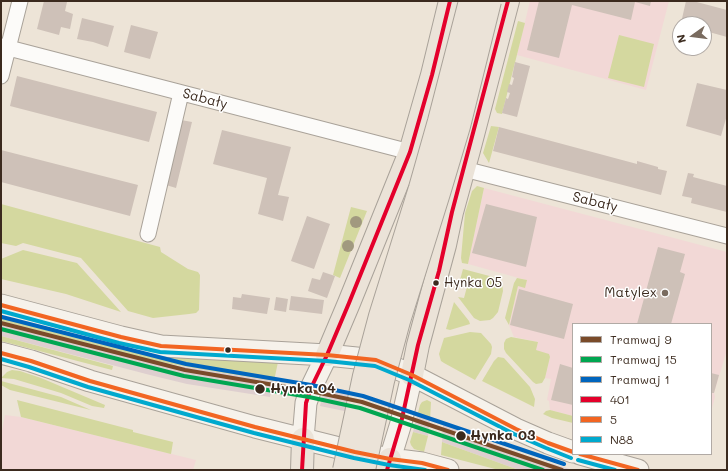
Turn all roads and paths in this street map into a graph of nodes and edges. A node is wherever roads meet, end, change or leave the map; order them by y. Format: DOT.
graph roads {
  1 [pos="20,1"];
  2 [pos="450,1"];
  3 [pos="470,1"];
  4 [pos="490,1"];
  5 [pos="508,1"];
  6 [pos="5,47"];
  7 [pos="1,76"];
  8 [pos="181,93"];
  9 [pos="410,152"];
  10 [pos="464,169"];
  11 [pos="148,234"];
  12 [pos="727,236"];
  13 [pos="1,305"];
  14 [pos="1,353"];
  15 [pos="327,355"];
  16 [pos="412,375"];
  17 [pos="303,439"];
  18 [pos="572,452"];
  19 [pos="584,455"];
  20 [pos="388,464"];
  21 [pos="302,470"];
  22 [pos="344,470"];
  23 [pos="364,470"];
  24 [pos="448,470"];
  25 [pos="638,470"];
  1 -- 6 [label="street"];
  2 -- 9 [label="main road"];
  3 -- 22 [label="main road, bridge"];
  4 -- 23 [label="main road, bridge"];
  5 -- 10 [label="main road"];
  6 -- 7 [label="street"];
  6 -- 8 [label="street, Sabały"];
  8 -- 9 [label="street, Sabały"];
  8 -- 11 [label="street"];
  9 -- 15 [label="main road"];
  10 -- 12 [label="street, Sabały"];
  10 -- 16 [label="main road"];
  13 -- 15 [label="main road"];
  14 -- 17 [label="main road"];
  15 -- 16 [label="main road"];
  15 -- 17 [label="main road"];
  16 -- 18 [label="main road"];
  16 -- 20 [label="main road"];
  17 -- 20 [label="main road"];
  17 -- 21 [label="main road"];
  19 -- 25 [label="main road"];
  20 -- 24 [label="main road"];
}
